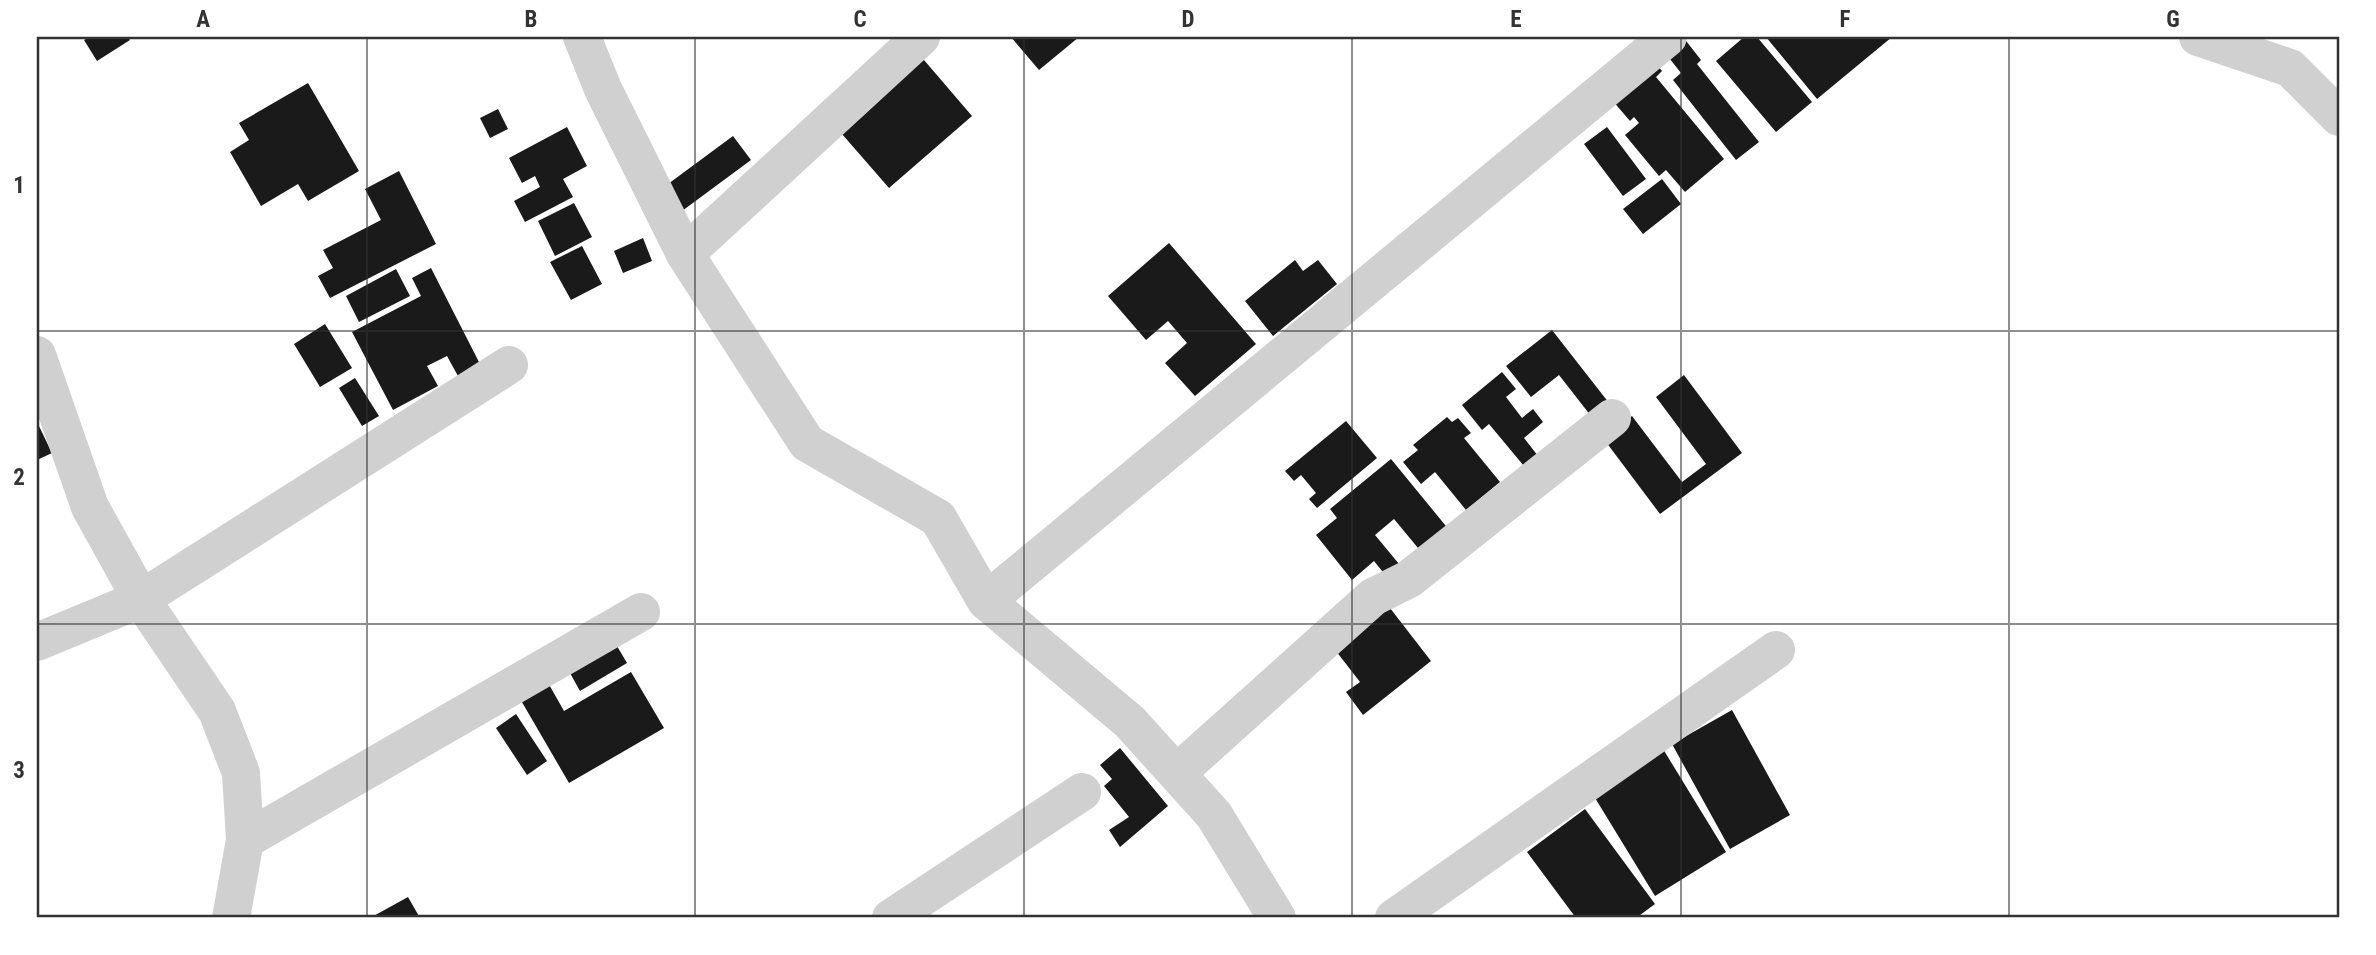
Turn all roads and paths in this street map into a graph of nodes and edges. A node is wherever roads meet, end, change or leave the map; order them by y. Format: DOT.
graph roads {
  1 [pos="582,37"];
  2 [pos="922,37"];
  3 [pos="1668,37"];
  4 [pos="2198,37"];
  5 [pos="2339,117"];
  6 [pos="685,254"];
  7 [pos="37,355"];
  8 [pos="509,365"];
  9 [pos="1612,418"];
  10 [pos="141,599"];
  11 [pos="986,601"];
  12 [pos="641,612"];
  13 [pos="37,642"];
  14 [pos="1776,650"];
  15 [pos="1177,774"];
  16 [pos="1082,792"];
  17 [pos="245,840"];
  18 [pos="232,918"];
  19 [pos="891,918"];
  20 [pos="1277,918"];
  21 [pos="1394,918"];
  1 -- 6 [label="street"];
  2 -- 6 [label="street"];
  3 -- 11 [label="street"];
  4 -- 5 [label="street"];
  6 -- 11 [label="street"];
  7 -- 10 [label="street"];
  8 -- 10 [label="street"];
  9 -- 15 [label="street"];
  10 -- 13 [label="street"];
  10 -- 17 [label="street"];
  11 -- 15 [label="street"];
  12 -- 17 [label="street"];
  14 -- 21 [label="street"];
  15 -- 20 [label="street"];
  16 -- 19 [label="street"];
  17 -- 18 [label="street"];
}
